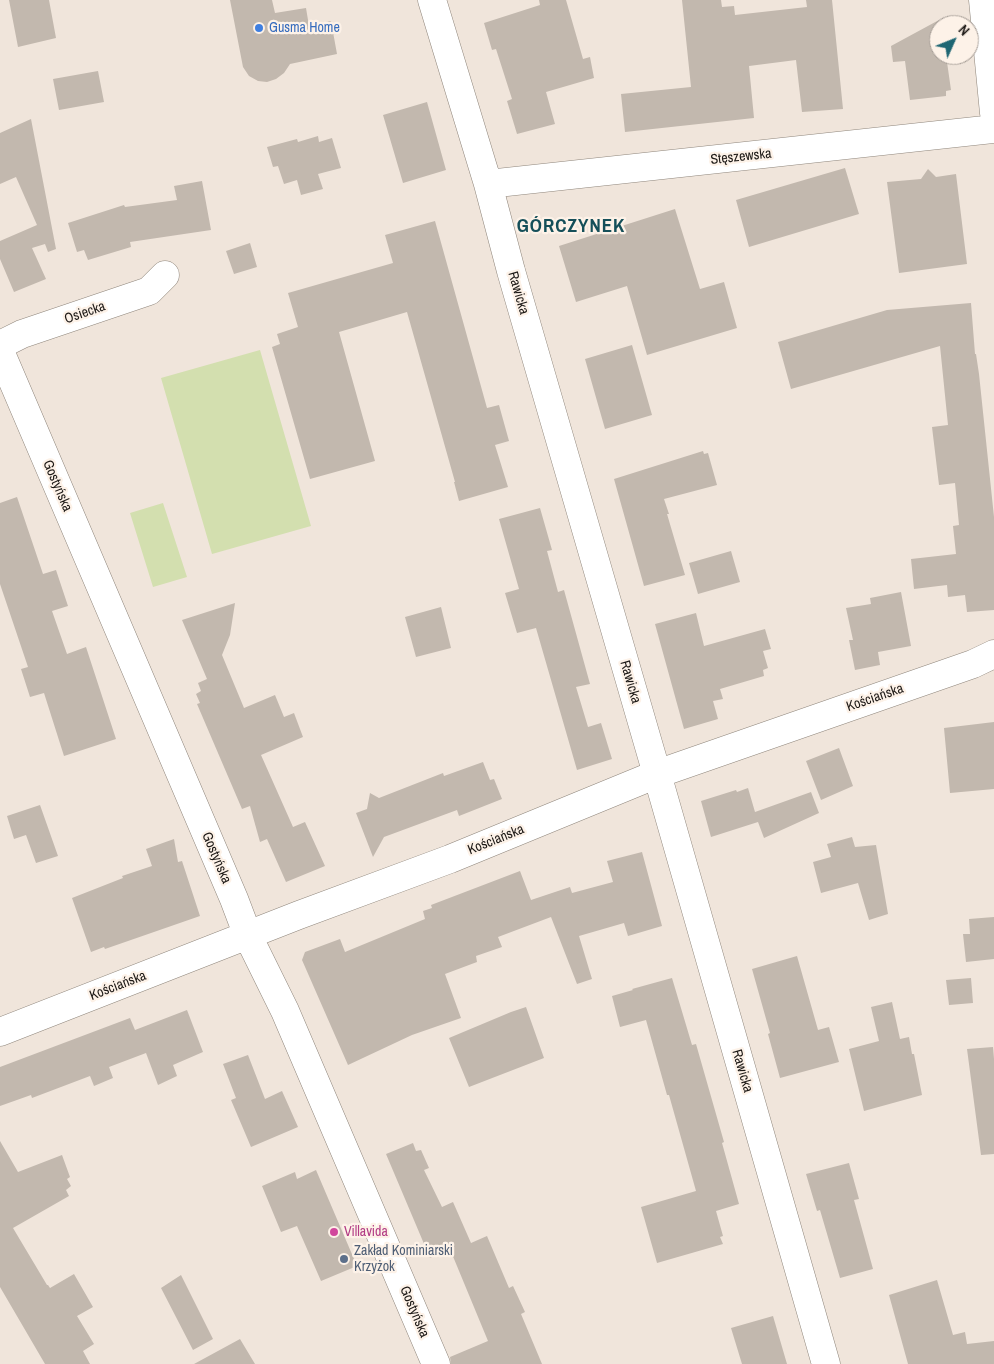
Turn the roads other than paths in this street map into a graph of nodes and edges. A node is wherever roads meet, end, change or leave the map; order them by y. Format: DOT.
graph roads {
  1 [pos="432,0"];
  2 [pos="983,0"];
  3 [pos="994,113"];
  4 [pos="994,129"];
  5 [pos="488,184"];
  6 [pos="165,275"];
  7 [pos="0,345"];
  8 [pos="0,351"];
  9 [pos="994,654"];
  10 [pos="657,774"];
  11 [pos="248,936"];
  12 [pos="0,1032"];
  13 [pos="436,1364"];
  14 [pos="826,1364"];
  1 -- 5 [label="street, Rawicka"];
  2 -- 3 [label="street"];
  4 -- 5 [label="street, Stęszewska"];
  5 -- 10 [label="street, Rawicka"];
  6 -- 7 [label="street, Osiecka"];
  8 -- 11 [label="street, Gostyńska"];
  9 -- 10 [label="street, Kościańska"];
  10 -- 11 [label="street, Kościańska"];
  10 -- 14 [label="street, Rawicka"];
  11 -- 12 [label="street, Kościańska"];
  11 -- 13 [label="street, Gostyńska"];
}
